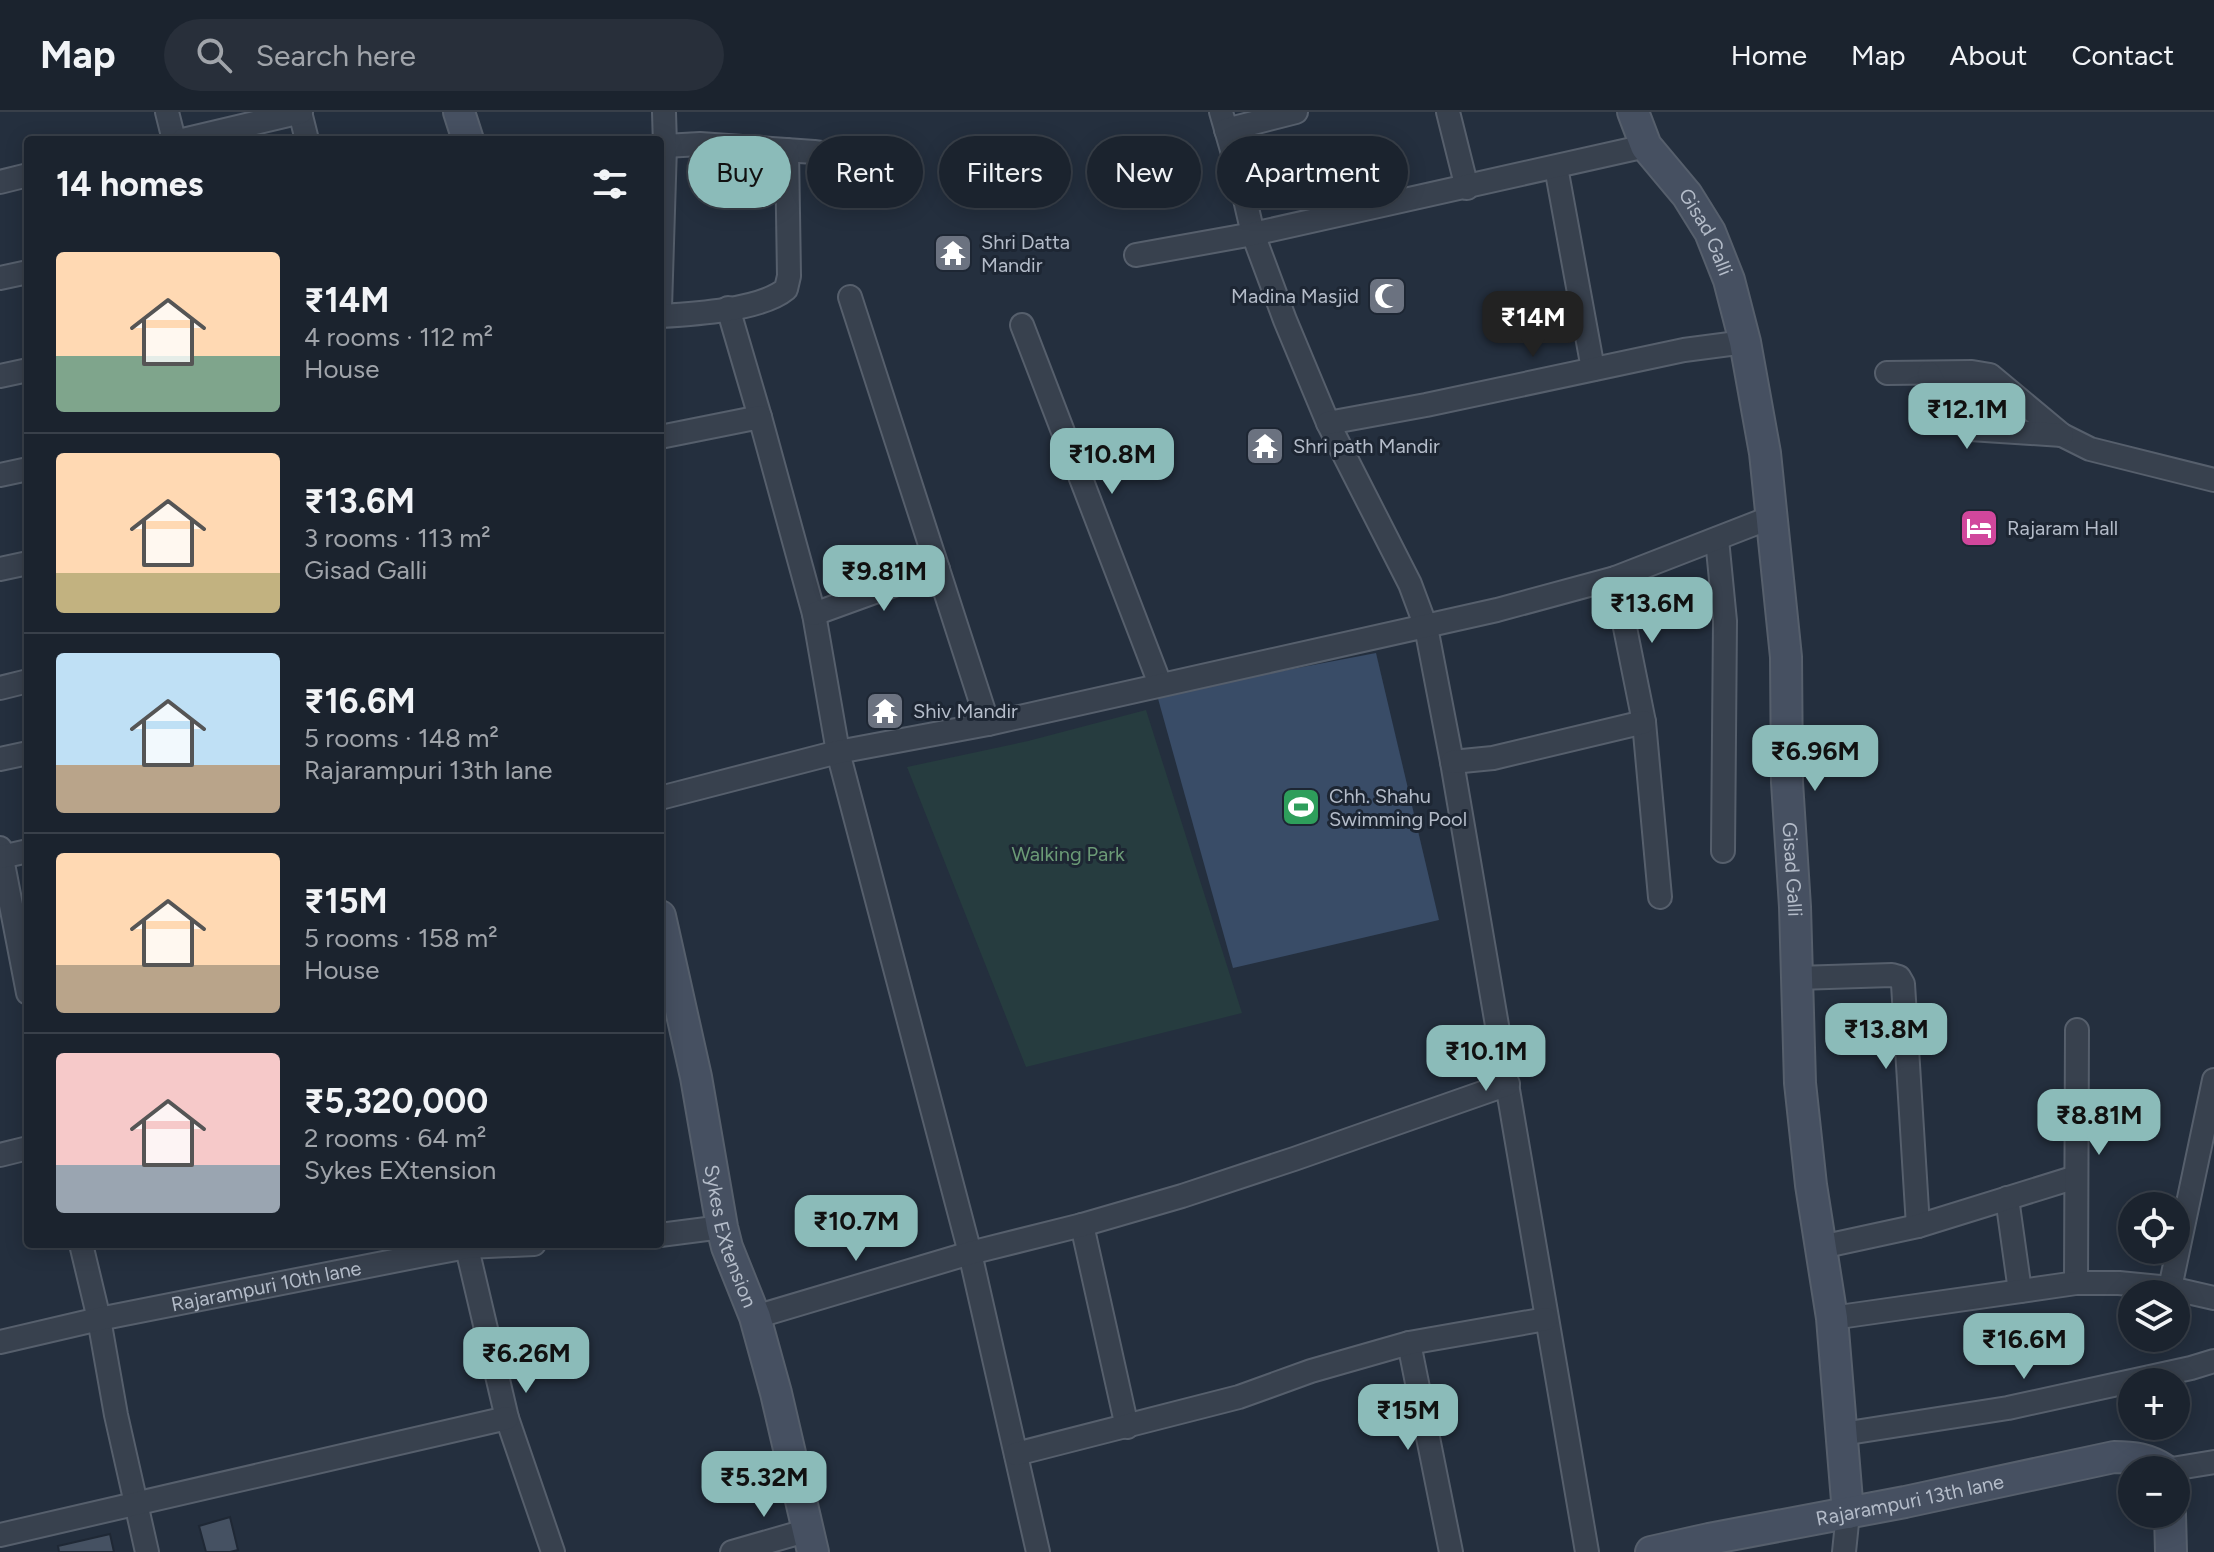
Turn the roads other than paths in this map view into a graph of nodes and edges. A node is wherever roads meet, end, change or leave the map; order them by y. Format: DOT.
graph roads {
  1 [pos="167,112"];
  2 [pos="300,112"];
  3 [pos="459,112"];
  4 [pos="664,112"];
  5 [pos="1296,112"];
  6 [pos="1448,112"];
  7 [pos="1633,112"];
  8 [pos="236,120"];
  9 [pos="1224,121"];
  10 [pos="173,136"];
  11 [pos="194,136"];
  12 [pos="306,136"];
  13 [pos="467,136"];
  14 [pos="688,145"];
  15 [pos="665,146"];
  16 [pos="1646,146"];
  17 [pos="1556,167"];
  18 [pos="664,169"];
  19 [pos="24,176"];
  20 [pos="0,182"];
  21 [pos="1467,188"];
  22 [pos="788,208"];
  23 [pos="1253,234"];
  24 [pos="1136,255"];
  25 [pos="24,273"];
  26 [pos="0,278"];
  27 [pos="850,297"];
  28 [pos="728,308"];
  29 [pos="664,316"];
  30 [pos="1022,325"];
  31 [pos="1745,342"];
  32 [pos="1593,369"];
  33 [pos="24,371"];
  34 [pos="1887,373"];
  35 [pos="1929,373"];
  36 [pos="0,376"];
  37 [pos="760,417"];
  38 [pos="1328,423"];
  39 [pos="2062,435"];
  40 [pos="664,436"];
  41 [pos="24,470"];
  42 [pos="0,475"];
  43 [pos="2214,480"];
  44 [pos="1772,517"];
  45 [pos="1717,539"];
  46 [pos="24,564"];
  47 [pos="0,569"];
  48 [pos="938,569"];
  49 [pos="1615,578"];
  50 [pos="814,614"];
  51 [pos="1426,627"];
  52 [pos="24,682"];
  53 [pos="1160,684"];
  54 [pos="0,688"];
  55 [pos="1644,722"];
  56 [pos="988,724"];
  57 [pos="838,752"];
  58 [pos="24,754"];
  59 [pos="0,759"];
  60 [pos="1452,762"];
  61 [pos="664,797"];
  62 [pos="24,851"];
  63 [pos="1723,851"];
  64 [pos="1,853"];
  65 [pos="1660,897"];
  66 [pos="664,953"];
  67 [pos="16,956"];
  68 [pos="1797,978"];
  69 [pos="24,981"];
  70 [pos="670,1008"];
  71 [pos="2077,1030"];
  72 [pos="2214,1080"];
  73 [pos="1508,1084"];
  74 [pos="2210,1124"];
  75 [pos="24,1149"];
  76 [pos="0,1155"];
  77 [pos="2076,1177"];
  78 [pos="2007,1198"];
  79 [pos="1082,1225"];
  80 [pos="1918,1226"];
  81 [pos="722,1227"];
  82 [pos="664,1234"];
  83 [pos="1821,1247"];
  84 [pos="82,1248"];
  85 [pos="457,1248"];
  86 [pos="467,1248"];
  87 [pos="970,1253"];
  88 [pos="2172,1280"];
  89 [pos="2076,1283"];
  90 [pos="2118,1283"];
  91 [pos="2020,1291"];
  92 [pos="2190,1293"];
  93 [pos="2214,1298"];
  94 [pos="755,1317"];
  95 [pos="1832,1318"];
  96 [pos="99,1319"];
  97 [pos="1546,1319"];
  98 [pos="0,1342"];
  99 [pos="1409,1343"];
  100 [pos="2214,1361"];
  101 [pos="507,1418"];
  102 [pos="1127,1427"];
  103 [pos="1842,1434"];
  104 [pos="1016,1454"];
  105 [pos="2118,1457"];
  106 [pos="2214,1462"];
  107 [pos="2190,1466"];
  108 [pos="137,1504"];
  109 [pos="1848,1513"];
  110 [pos="2170,1528"];
  111 [pos="0,1535"];
  112 [pos="811,1541"];
  113 [pos="147,1552"];
  114 [pos="553,1552"];
  115 [pos="732,1552"];
  116 [pos="1038,1552"];
  117 [pos="1451,1552"];
  118 [pos="1587,1552"];
  119 [pos="1651,1552"];
  120 [pos="1844,1552"];
  121 [pos="2171,1552"];
  1 -- 10 [label="street"];
  2 -- 8 [label="street"];
  2 -- 12 [label="street"];
  3 -- 13 [label="street"];
  4 -- 15 [label="street"];
  5 -- 9 [label="street"];
  6 -- 21 [label="street"];
  7 -- 16 [label="street, Gisad Galli"];
  8 -- 11 [label="street"];
  9 -- 23 [label="street"];
  14 -- 15 [label="street"];
  15 -- 18 [label="street"];
  16 -- 17 [label="street"];
  16 -- 31 [label="street, Gisad Galli"];
  17 -- 21 [label="street"];
  17 -- 32 [label="street"];
  19 -- 20 [label="street"];
  21 -- 23 [label="street"];
  22 -- 28 [label="street"];
  23 -- 24 [label="street"];
  23 -- 38 [label="street"];
  25 -- 26 [label="street"];
  27 -- 48 [label="street"];
  28 -- 29 [label="street"];
  28 -- 37 [label="street"];
  30 -- 53 [label="street"];
  31 -- 32 [label="street"];
  31 -- 44 [label="street, Gisad Galli"];
  32 -- 38 [label="street"];
  33 -- 36 [label="street"];
  34 -- 35 [label="street"];
  35 -- 39 [label="street"];
  35 -- 39 [label="street"];
  37 -- 40 [label="street"];
  37 -- 50 [label="street"];
  38 -- 51 [label="street"];
  39 -- 43 [label="street"];
  41 -- 42 [label="street"];
  44 -- 45 [label="street"];
  44 -- 68 [label="street, Gisad Galli"];
  45 -- 49 [label="street"];
  45 -- 63 [label="street"];
  46 -- 47 [label="street"];
  48 -- 50 [label="street"];
  48 -- 56 [label="street"];
  49 -- 51 [label="street"];
  49 -- 55 [label="street"];
  50 -- 57 [label="street"];
  51 -- 53 [label="street"];
  51 -- 60 [label="street"];
  52 -- 54 [label="street"];
  53 -- 56 [label="street"];
  55 -- 60 [label="street"];
  55 -- 65 [label="street"];
  56 -- 57 [label="street"];
  57 -- 61 [label="street"];
  57 -- 87 [label="street"];
  58 -- 59 [label="street"];
  60 -- 73 [label="street"];
  62 -- 64 [label="street"];
  64 -- 67 [label="street"];
  66 -- 70 [label="street, Sykes EXtension"];
  67 -- 69 [label="street"];
  68 -- 80 [label="street"];
  68 -- 83 [label="street, Gisad Galli"];
  70 -- 81 [label="street, Sykes EXtension"];
  71 -- 77 [label="street"];
  72 -- 74 [label="street"];
  73 -- 79 [label="street"];
  73 -- 97 [label="street"];
  74 -- 88 [label="street"];
  75 -- 76 [label="street"];
  77 -- 78 [label="street"];
  77 -- 89 [label="street"];
  78 -- 80 [label="street"];
  78 -- 91 [label="street"];
  79 -- 87 [label="street"];
  79 -- 102 [label="street"];
  80 -- 83 [label="street"];
  81 -- 82 [label="street"];
  81 -- 94 [label="street, Sykes EXtension"];
  83 -- 95 [label="street, Gisad Galli"];
  84 -- 96 [label="street"];
  85 -- 96 [label="street, Rajarampuri 10th lane"];
  86 -- 101 [label="street"];
  87 -- 94 [label="street"];
  87 -- 104 [label="street"];
  89 -- 90 [label="street"];
  89 -- 91 [label="street"];
  91 -- 95 [label="street"];
  92 -- 93 [label="street"];
  94 -- 112 [label="street, Sykes EXtension"];
  95 -- 103 [label="street, Gisad Galli"];
  96 -- 98 [label="street, Rajarampuri 10th lane"];
  96 -- 108 [label="street"];
  97 -- 99 [label="street"];
  97 -- 118 [label="street"];
  99 -- 102 [label="street"];
  99 -- 117 [label="street"];
  100 -- 103 [label="street"];
  101 -- 108 [label="street"];
  101 -- 114 [label="street"];
  102 -- 104 [label="street"];
  103 -- 109 [label="street, Gisad Galli"];
  104 -- 116 [label="street"];
  105 -- 109 [label="street, Rajarampuri 13th lane"];
  106 -- 107 [label="street"];
  108 -- 111 [label="street"];
  108 -- 113 [label="street"];
  109 -- 119 [label="street, Rajarampuri 13th lane"];
  109 -- 120 [label="street"];
  110 -- 121 [label="street"];
  112 -- 115 [label="street"];
}
